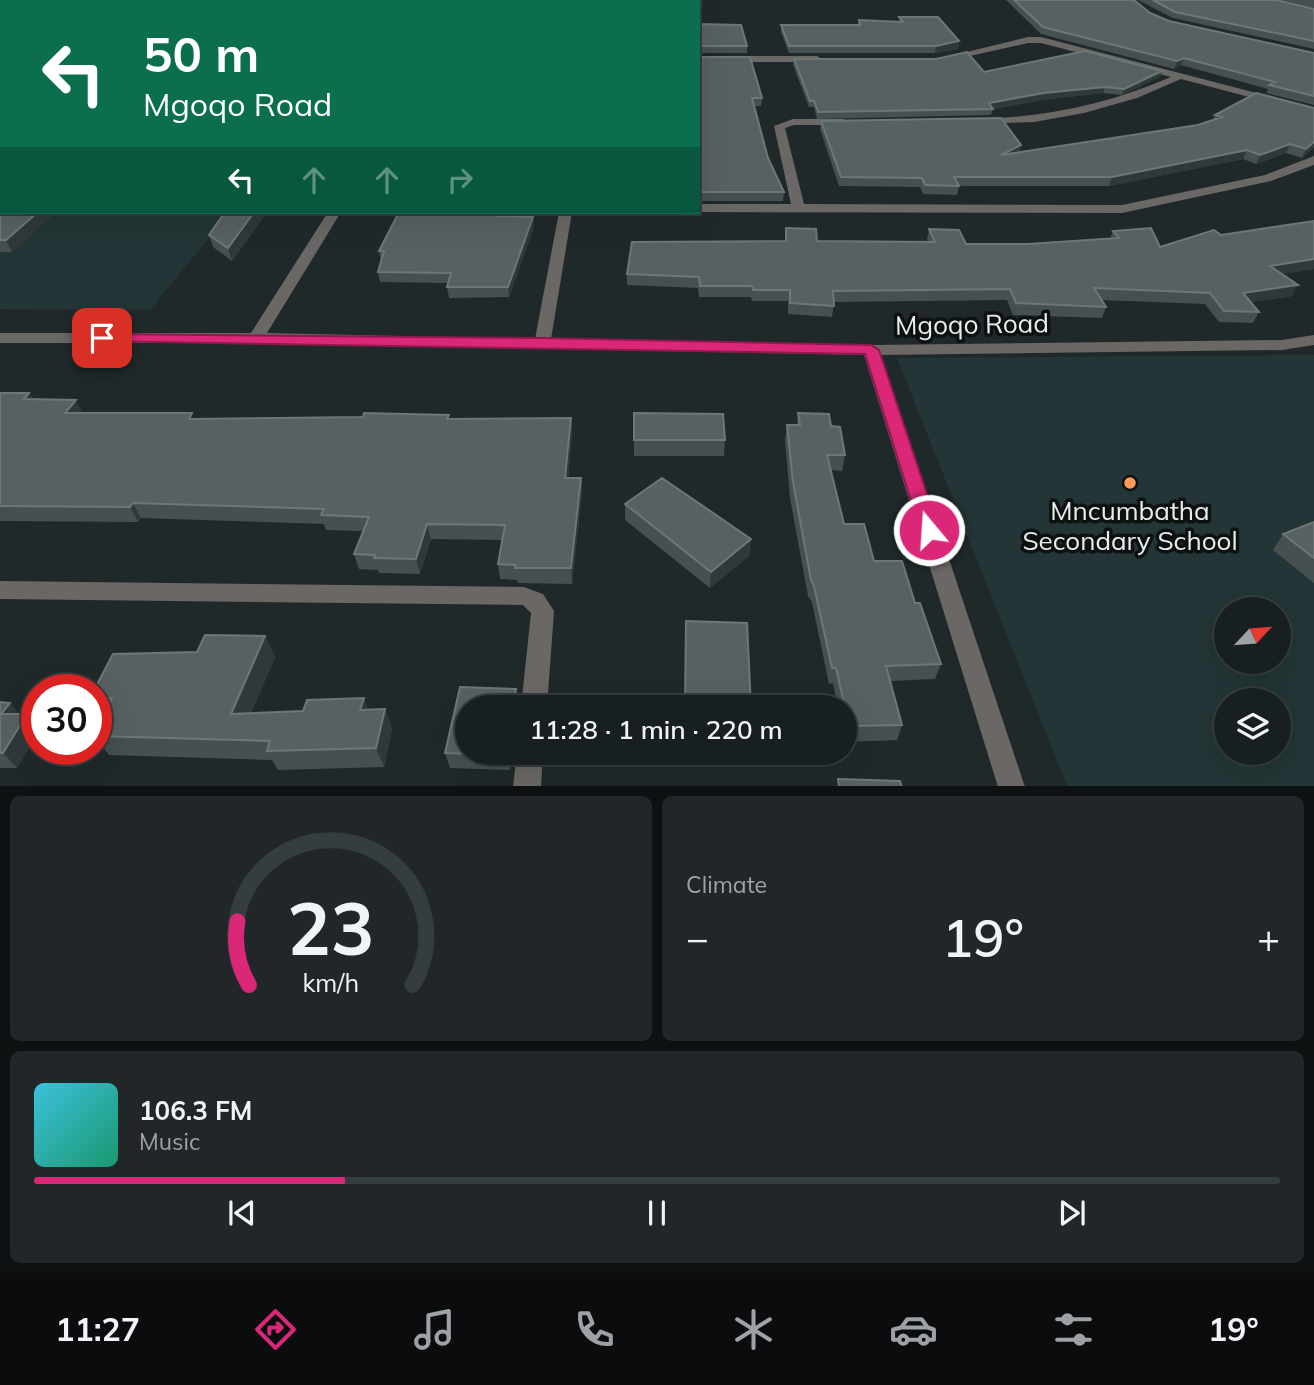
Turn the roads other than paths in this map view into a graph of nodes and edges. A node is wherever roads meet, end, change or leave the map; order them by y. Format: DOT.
graph roads {
  1 [pos="700,59"];
  2 [pos="824,59"];
  3 [pos="935,59"];
  4 [pos="1183,75"];
  5 [pos="1314,111"];
  6 [pos="859,122"];
  7 [pos="965,122"];
  8 [pos="1314,160"];
  9 [pos="700,208"];
  10 [pos="798,208"];
  11 [pos="333,214"];
  12 [pos="566,214"];
  13 [pos="0,338"];
  14 [pos="256,338"];
  15 [pos="1314,340"];
  16 [pos="542,342"];
  17 [pos="871,350"];
  18 [pos="0,590"];
  19 [pos="535,695"];
  20 [pos="529,765"];
  21 [pos="527,786"];
  22 [pos="1012,786"];
  1 -- 2 [label="street"];
  3 -- 4 [label="street"];
  4 -- 5 [label="street"];
  4 -- 7 [label="street"];
  6 -- 10 [label="street"];
  8 -- 10 [label="street"];
  9 -- 10 [label="street"];
  11 -- 14 [label="street"];
  12 -- 16 [label="street"];
  13 -- 14 [label="street, Mgoqo Road"];
  14 -- 16 [label="street, Mgoqo Road"];
  15 -- 17 [label="street, Mgoqo Road"];
  16 -- 17 [label="street, Mgoqo Road"];
  17 -- 22 [label="street"];
  18 -- 19 [label="street"];
  20 -- 21 [label="street"];
}
